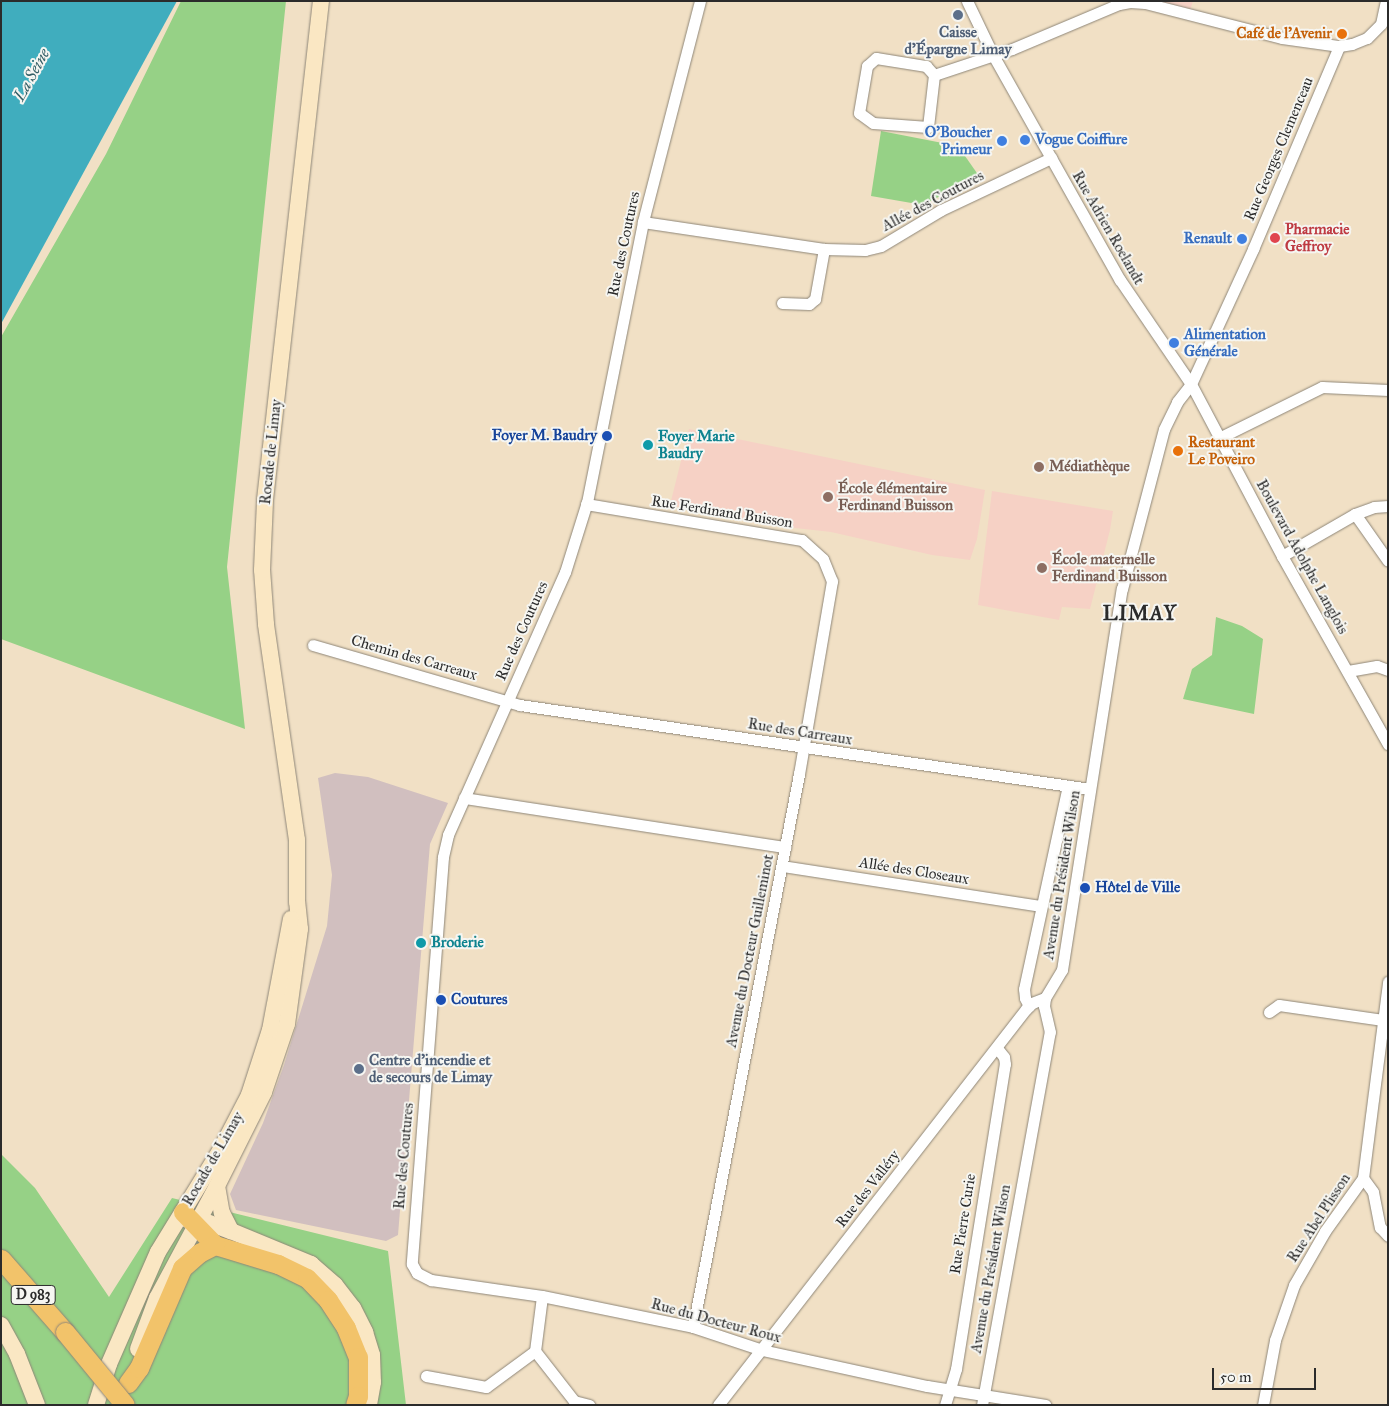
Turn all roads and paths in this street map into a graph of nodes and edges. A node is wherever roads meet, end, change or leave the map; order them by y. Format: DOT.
graph roads {
  1 [pos="321,1"];
  2 [pos="700,1"];
  3 [pos="967,1"];
  4 [pos="1386,1"];
  5 [pos="1384,27"];
  6 [pos="1338,46"];
  7 [pos="993,55"];
  8 [pos="934,74"];
  9 [pos="1051,158"];
  10 [pos="644,222"];
  11 [pos="824,249"];
  12 [pos="782,303"];
  13 [pos="1191,384"];
  14 [pos="1388,390"];
  15 [pos="1219,438"];
  16 [pos="586,504"];
  17 [pos="1388,506"];
  18 [pos="1355,514"];
  19 [pos="1282,556"];
  20 [pos="1388,561"];
  21 [pos="832,581"];
  22 [pos="313,645"];
  23 [pos="1388,670"];
  24 [pos="1348,671"];
  25 [pos="507,700"];
  26 [pos="1388,744"];
  27 [pos="804,748"];
  28 [pos="1068,786"];
  29 [pos="1090,789"];
  30 [pos="464,798"];
  31 [pos="785,848"];
  32 [pos="782,866"];
  33 [pos="297,902"];
  34 [pos="1041,906"];
  35 [pos="1388,982"];
  36 [pos="1045,998"];
  37 [pos="1029,1006"];
  38 [pos="1269,1012"];
  39 [pos="1383,1020"];
  40 [pos="997,1048"];
  41 [pos="1363,1178"];
  42 [pos="217,1186"];
  43 [pos="189,1219"];
  44 [pos="231,1231"];
  45 [pos="1388,1236"];
  46 [pos="215,1245"];
  47 [pos="1,1259"];
  48 [pos="417,1274"];
  49 [pos="542,1296"];
  50 [pos="1,1325"];
  51 [pos="693,1327"];
  52 [pos="762,1350"];
  53 [pos="535,1351"];
  54 [pos="426,1376"];
  55 [pos="128,1383"];
  56 [pos="948,1390"];
  57 [pos="982,1400"];
  58 [pos="36,1405"];
  59 [pos="96,1405"];
  60 [pos="124,1405"];
  61 [pos="355,1405"];
  62 [pos="369,1405"];
  63 [pos="589,1405"];
  64 [pos="718,1405"];
  65 [pos="944,1405"];
  66 [pos="1045,1405"];
  67 [pos="1263,1405"];
  1 -- 33 [label="main road, Rocade de Limay"];
  2 -- 10 [label="street, Rue des Coutures"];
  3 -- 7 [label="street, Rue Adrien Roelandt"];
  4 -- 5 [label="street"];
  5 -- 6 [label="street"];
  6 -- 7 [label="street"];
  6 -- 13 [label="street, Rue Georges Clemenceau"];
  7 -- 8 [label="street"];
  7 -- 9 [label="street, Rue Adrien Roelandt"];
  8 -- 8 [label="street"];
  9 -- 11 [label="street, Allée des Coutures"];
  9 -- 13 [label="street, Rue Adrien Roelandt"];
  10 -- 11 [label="street, Allée des Coutures"];
  10 -- 16 [label="street, Rue des Coutures"];
  11 -- 12 [label="street"];
  13 -- 15 [label="street, Boulevard Adolphe Langlois"];
  13 -- 29 [label="street, Avenue du Président Wilson"];
  14 -- 15 [label="street"];
  15 -- 19 [label="street, Boulevard Adolphe Langlois"];
  16 -- 21 [label="street, Rue Ferdinand Buisson"];
  16 -- 25 [label="street, Rue des Coutures"];
  17 -- 18 [label="street"];
  18 -- 19 [label="street"];
  18 -- 20 [label="street"];
  19 -- 24 [label="street, Boulevard Adolphe Langlois"];
  21 -- 27 [label="street, Avenue du Docteur Guilleminot"];
  22 -- 25 [label="street, Chemin des Carreaux"];
  23 -- 24 [label="street"];
  24 -- 26 [label="street, Boulevard Adolphe Langlois"];
  25 -- 27 [label="street, Rue des Carreaux"];
  25 -- 30 [label="street, Rue des Coutures"];
  27 -- 28 [label="street, Rue des Carreaux"];
  27 -- 31 [label="street, Avenue du Docteur Guilleminot"];
  28 -- 29 [label="street, Rue des Carreaux"];
  28 -- 34 [label="street"];
  29 -- 36 [label="street, Avenue du Président Wilson"];
  30 -- 31 [label="street"];
  30 -- 48 [label="street, Rue des Coutures"];
  31 -- 32 [label="street, Avenue du Docteur Guilleminot"];
  32 -- 34 [label="street, Allée des Closeaux"];
  32 -- 51 [label="street, Avenue du Docteur Guilleminot"];
  33 -- 42 [label="main road, Rocade de Limay"];
  33 -- 43 [label="main road, Rocade de Limay"];
  34 -- 37 [label="street"];
  35 -- 39 [label="street, Rue Abel Plisson"];
  36 -- 37 [label="street, Rue des Valléry"];
  36 -- 57 [label="street, Avenue du Président Wilson"];
  37 -- 40 [label="street, Rue des Valléry"];
  38 -- 39 [label="street"];
  39 -- 41 [label="street, Rue Abel Plisson"];
  40 -- 52 [label="street, Rue des Valléry"];
  40 -- 56 [label="street, Rue Pierre Curie"];
  41 -- 45 [label="street"];
  41 -- 67 [label="street, Rue Abel Plisson"];
  42 -- 43 [label="main road, Rocade de Limay"];
  42 -- 44 [label="main road"];
  43 -- 44 [label="main road"];
  43 -- 46 [label="main road"];
  43 -- 55 [label="main road, Rocade de Limay"];
  43 -- 59 [label="main road, Rocade de Limay"];
  44 -- 62 [label="main road"];
  46 -- 55 [label="main road"];
  46 -- 61 [label="main road"];
  47 -- 60 [label="main road, D 983, bridge"];
  48 -- 49 [label="street, Rue du Docteur Roux"];
  49 -- 51 [label="street, Rue du Docteur Roux"];
  49 -- 53 [label="street"];
  50 -- 58 [label="main road"];
  51 -- 52 [label="street, Rue du Docteur Roux"];
  52 -- 56 [label="street, Rue du Docteur Roux"];
  52 -- 64 [label="street, Rue des Valléry"];
  53 -- 54 [label="street"];
  53 -- 63 [label="street"];
  55 -- 60 [label="main road, Rocade de Limay"];
  56 -- 57 [label="street, Rue du Docteur Roux"];
  56 -- 65 [label="street, Rue Pierre Curie"];
  57 -- 66 [label="street, Rue du Docteur Roux"];
}
